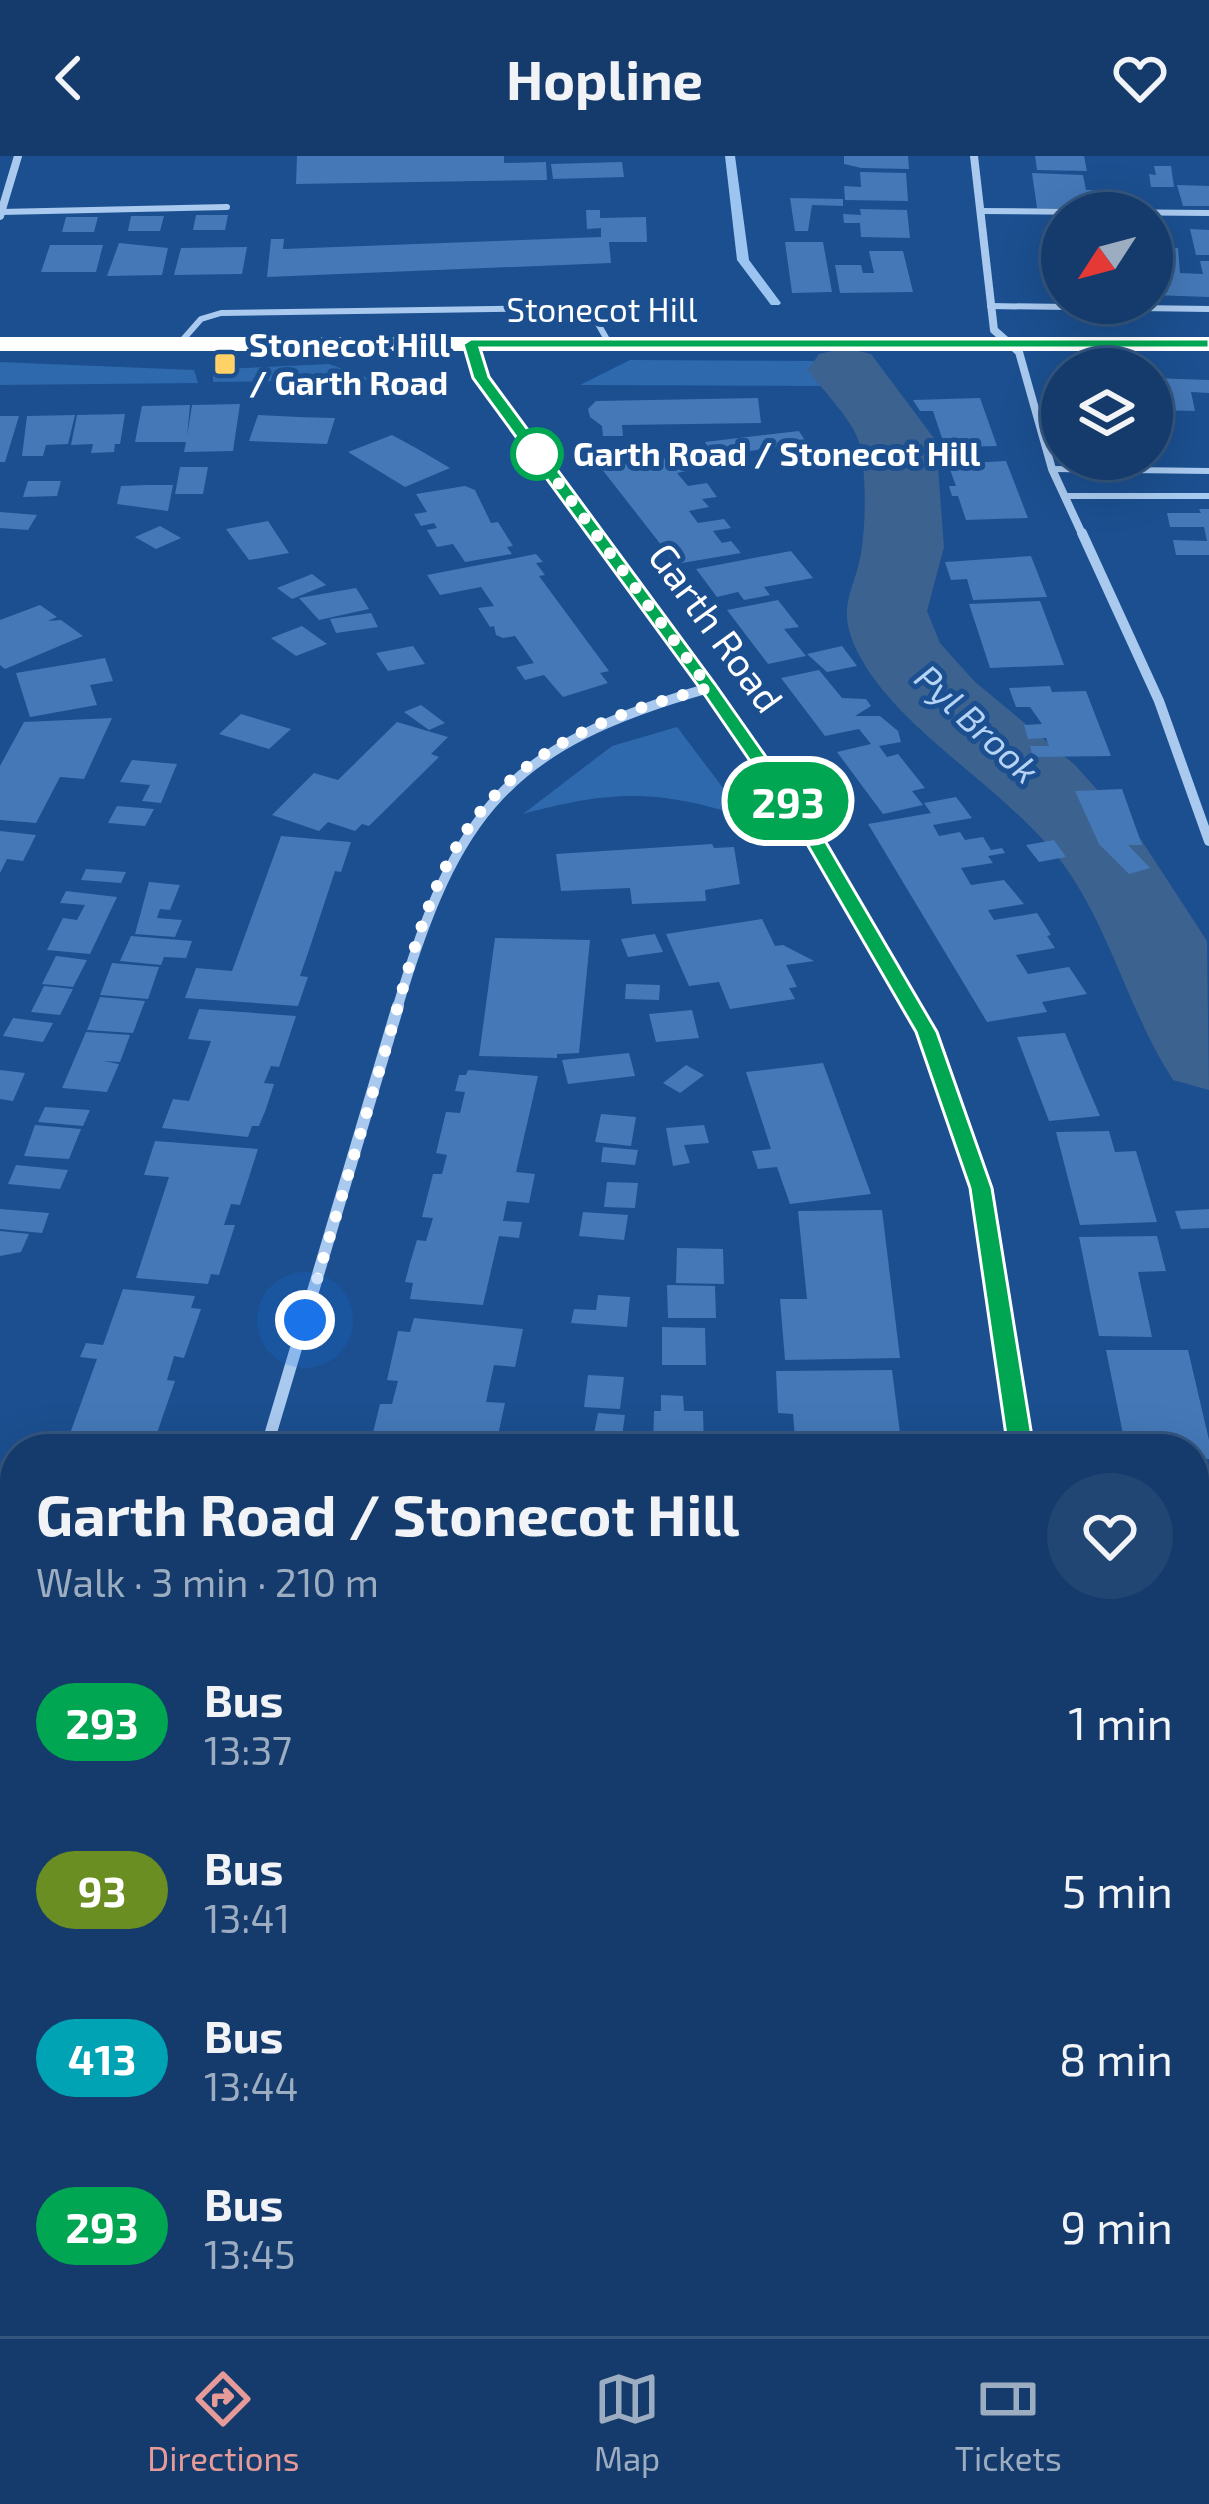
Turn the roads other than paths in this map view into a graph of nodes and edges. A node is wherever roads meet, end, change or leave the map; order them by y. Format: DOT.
graph roads {
  1 [pos="18,156"];
  2 [pos="974,156"];
  3 [pos="227,207"];
  4 [pos="980,211"];
  5 [pos="1209,213"];
  6 [pos="1,214"];
  7 [pos="990,306"];
  8 [pos="1209,309"];
  9 [pos="1007,341"];
  10 [pos="609,343"];
  11 [pos="0,344"];
  12 [pos="179,344"];
  13 [pos="471,344"];
  14 [pos="1209,344"];
  15 [pos="1041,430"];
  16 [pos="1173,471"];
  17 [pos="1209,471"];
  18 [pos="1058,480"];
  19 [pos="1066,496"];
  20 [pos="1209,496"];
  21 [pos="709,688"];
  22 [pos="1209,842"];
  23 [pos="270,1434"];
  24 [pos="1019,1434"];
  1 -- 6 [label="street"];
  2 -- 4 [label="street"];
  3 -- 6 [label="lane"];
  4 -- 5 [label="lane"];
  4 -- 7 [label="street"];
  7 -- 8 [label="lane"];
  7 -- 9 [label="street"];
  9 -- 10 [label="highway, Stonecot Hill"];
  9 -- 14 [label="highway, Stonecot Hill"];
  9 -- 15 [label="street"];
  10 -- 12 [label="lane"];
  10 -- 13 [label="highway, Stonecot Hill"];
  11 -- 12 [label="highway, Stonecot Hill"];
  12 -- 13 [label="highway, Stonecot Hill"];
  13 -- 21 [label="street, Garth Road"];
  16 -- 17 [label="lane"];
  18 -- 19 [label="street"];
  19 -- 20 [label="lane"];
  19 -- 22 [label="street"];
  21 -- 23 [label="street"];
  21 -- 24 [label="street, Garth Road"];
}
